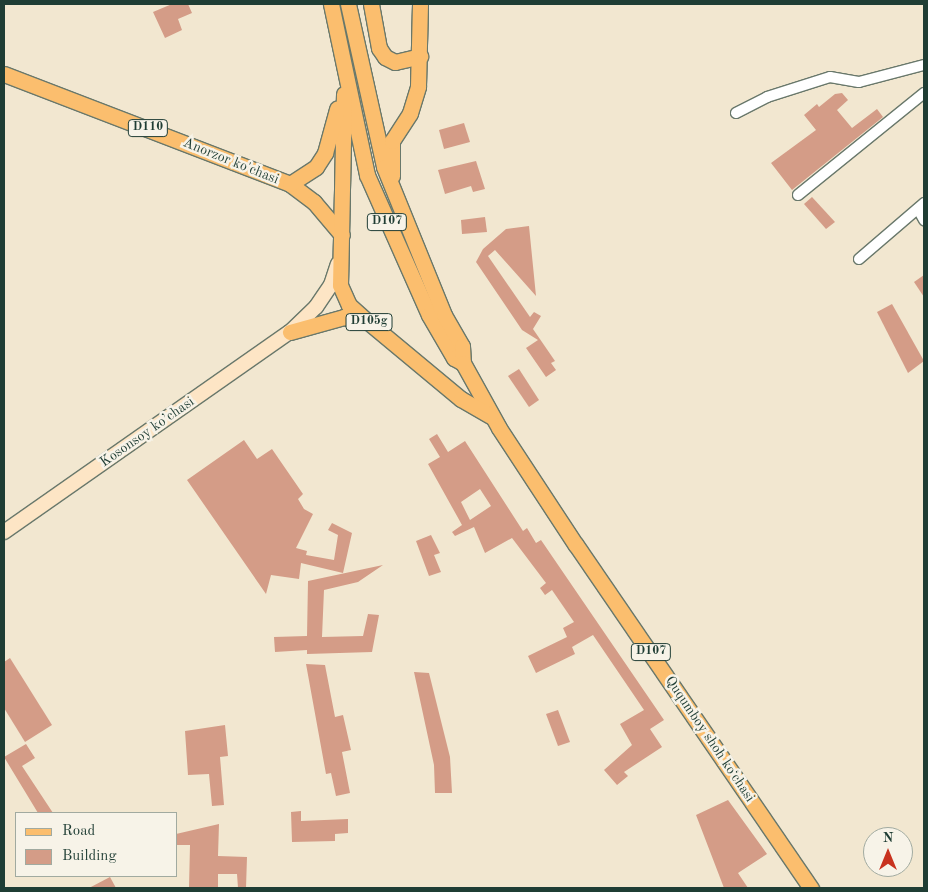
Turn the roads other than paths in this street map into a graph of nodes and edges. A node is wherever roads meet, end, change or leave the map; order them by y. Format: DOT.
graph roads {
  1 [pos="331,4"];
  2 [pos="348,4"];
  3 [pos="371,4"];
  4 [pos="420,4"];
  5 [pos="420,56"];
  6 [pos="344,65"];
  7 [pos="924,65"];
  8 [pos="4,74"];
  9 [pos="924,93"];
  10 [pos="736,113"];
  11 [pos="290,184"];
  12 [pos="393,195"];
  13 [pos="798,195"];
  14 [pos="921,206"];
  15 [pos="924,220"];
  16 [pos="342,235"];
  17 [pos="339,259"];
  18 [pos="859,259"];
  19 [pos="367,321"];
  20 [pos="290,332"];
  21 [pos="461,360"];
  22 [pos="432,372"];
  23 [pos="492,416"];
  24 [pos="4,532"];
  25 [pos="811,888"];
  1 -- 6 [label="main road, D107"];
  2 -- 12 [label="main road, D107"];
  3 -- 5 [label="main road"];
  4 -- 5 [label="main road"];
  5 -- 12 [label="main road"];
  6 -- 11 [label="main road"];
  6 -- 16 [label="main road"];
  6 -- 21 [label="main road, D107"];
  7 -- 10 [label="street"];
  8 -- 11 [label="main road, Anorzor ko'chasi / D110"];
  9 -- 13 [label="street"];
  11 -- 16 [label="main road, D110"];
  12 -- 21 [label="main road, D107"];
  14 -- 15 [label="street"];
  14 -- 18 [label="street"];
  16 -- 17 [label="main road"];
  17 -- 19 [label="main road"];
  17 -- 20 [label="main road, D105g"];
  19 -- 20 [label="main road, D105g"];
  19 -- 22 [label="main road, D105g"];
  20 -- 24 [label="main road, Kosonsoy ko’chasi / D105g"];
  21 -- 22 [label="main road"];
  21 -- 23 [label="main road, D107"];
  22 -- 23 [label="main road, D105g"];
  23 -- 25 [label="main road, Ququmboy shoh koʻchasi / D107"];
}
